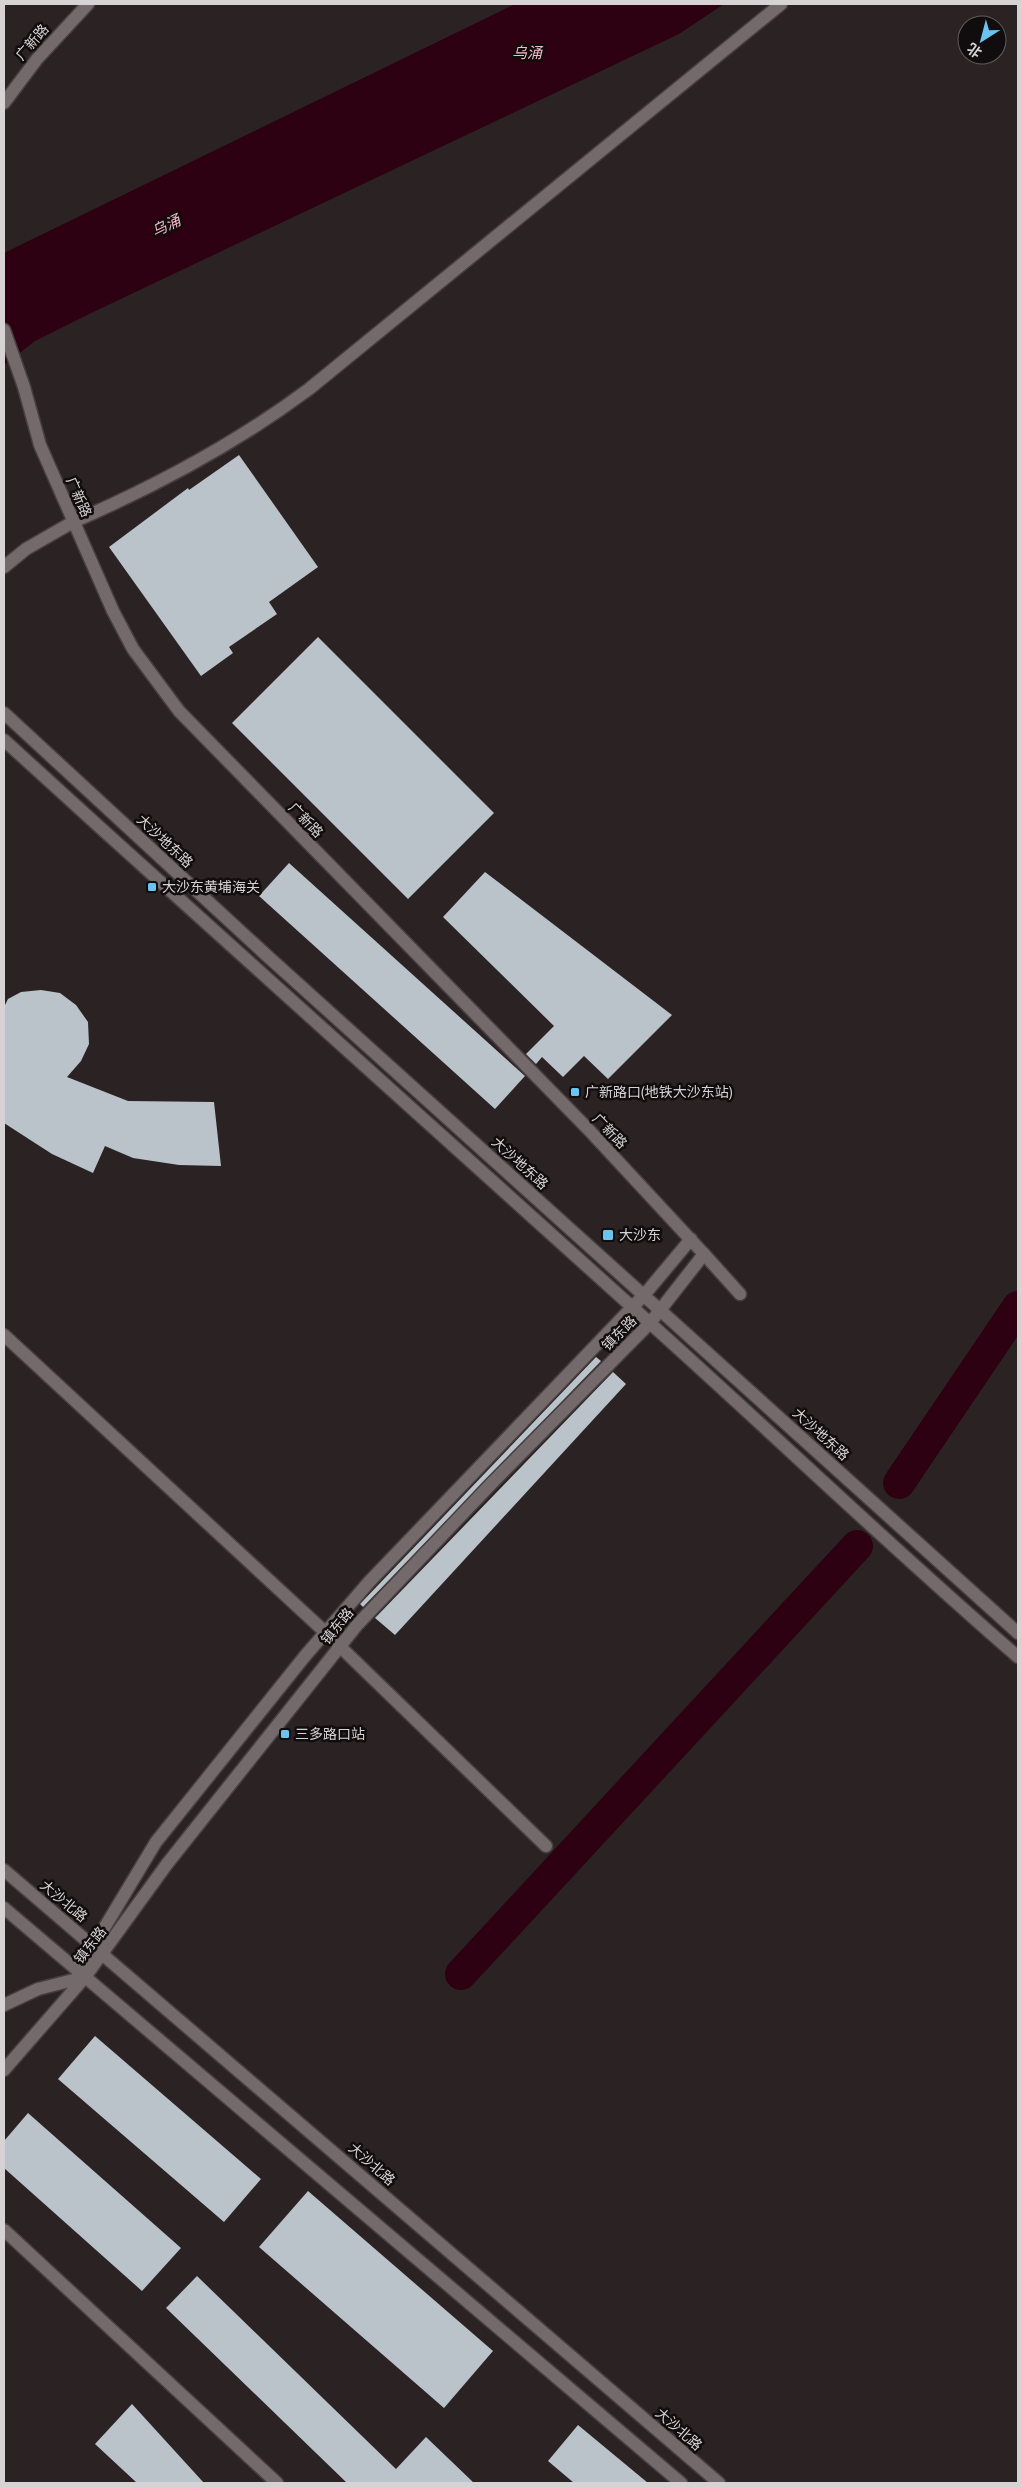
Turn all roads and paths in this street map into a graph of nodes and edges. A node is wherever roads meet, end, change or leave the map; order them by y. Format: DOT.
graph roads {
  1 [pos="88,4"];
  2 [pos="781,4"];
  3 [pos="4,103"];
  4 [pos="4,330"];
  5 [pos="74,522"];
  6 [pos="4,567"];
  7 [pos="4,713"];
  8 [pos="4,740"];
  9 [pos="691,1239"];
  10 [pos="704,1254"];
  11 [pos="645,1294"];
  12 [pos="740,1294"];
  13 [pos="632,1307"];
  14 [pos="662,1310"];
  15 [pos="650,1323"];
  16 [pos="4,1335"];
  17 [pos="325,1632"];
  18 [pos="1018,1633"];
  19 [pos="339,1647"];
  20 [pos="1018,1656"];
  21 [pos="546,1846"];
  22 [pos="4,1870"];
  23 [pos="4,1908"];
  24 [pos="99,1949"];
  25 [pos="85,1977"];
  26 [pos="4,2005"];
  27 [pos="4,2070"];
  28 [pos="4,2230"];
  29 [pos="276,2483"];
  30 [pos="681,2483"];
  31 [pos="719,2483"];
  1 -- 3 [label="street, 广新路"];
  2 -- 5 [label="street"];
  4 -- 5 [label="street, 广新路"];
  5 -- 6 [label="street"];
  5 -- 9 [label="street, 广新路"];
  7 -- 11 [label="street, 大沙地东路"];
  8 -- 13 [label="street"];
  9 -- 10 [label="street, 广新路"];
  9 -- 11 [label="street, 镇东路"];
  10 -- 12 [label="street, 广新路"];
  10 -- 14 [label="street, 镇东路"];
  11 -- 13 [label="street, 镇东路"];
  11 -- 14 [label="street, 大沙地东路"];
  13 -- 15 [label="street"];
  13 -- 17 [label="street, 镇东路"];
  14 -- 15 [label="street, 镇东路"];
  14 -- 18 [label="street, 大沙地东路"];
  15 -- 19 [label="street, 镇东路"];
  15 -- 20 [label="street"];
  16 -- 17 [label="street"];
  17 -- 19 [label="street"];
  17 -- 24 [label="street, 镇东路"];
  19 -- 21 [label="street"];
  19 -- 24 [label="street, 镇东路"];
  22 -- 24 [label="street, 大沙北路"];
  23 -- 25 [label="street"];
  24 -- 25 [label="street, 镇东路"];
  24 -- 31 [label="street, 大沙北路"];
  25 -- 26 [label="street"];
  25 -- 27 [label="street"];
  25 -- 30 [label="street"];
  28 -- 29 [label="street"];
}
